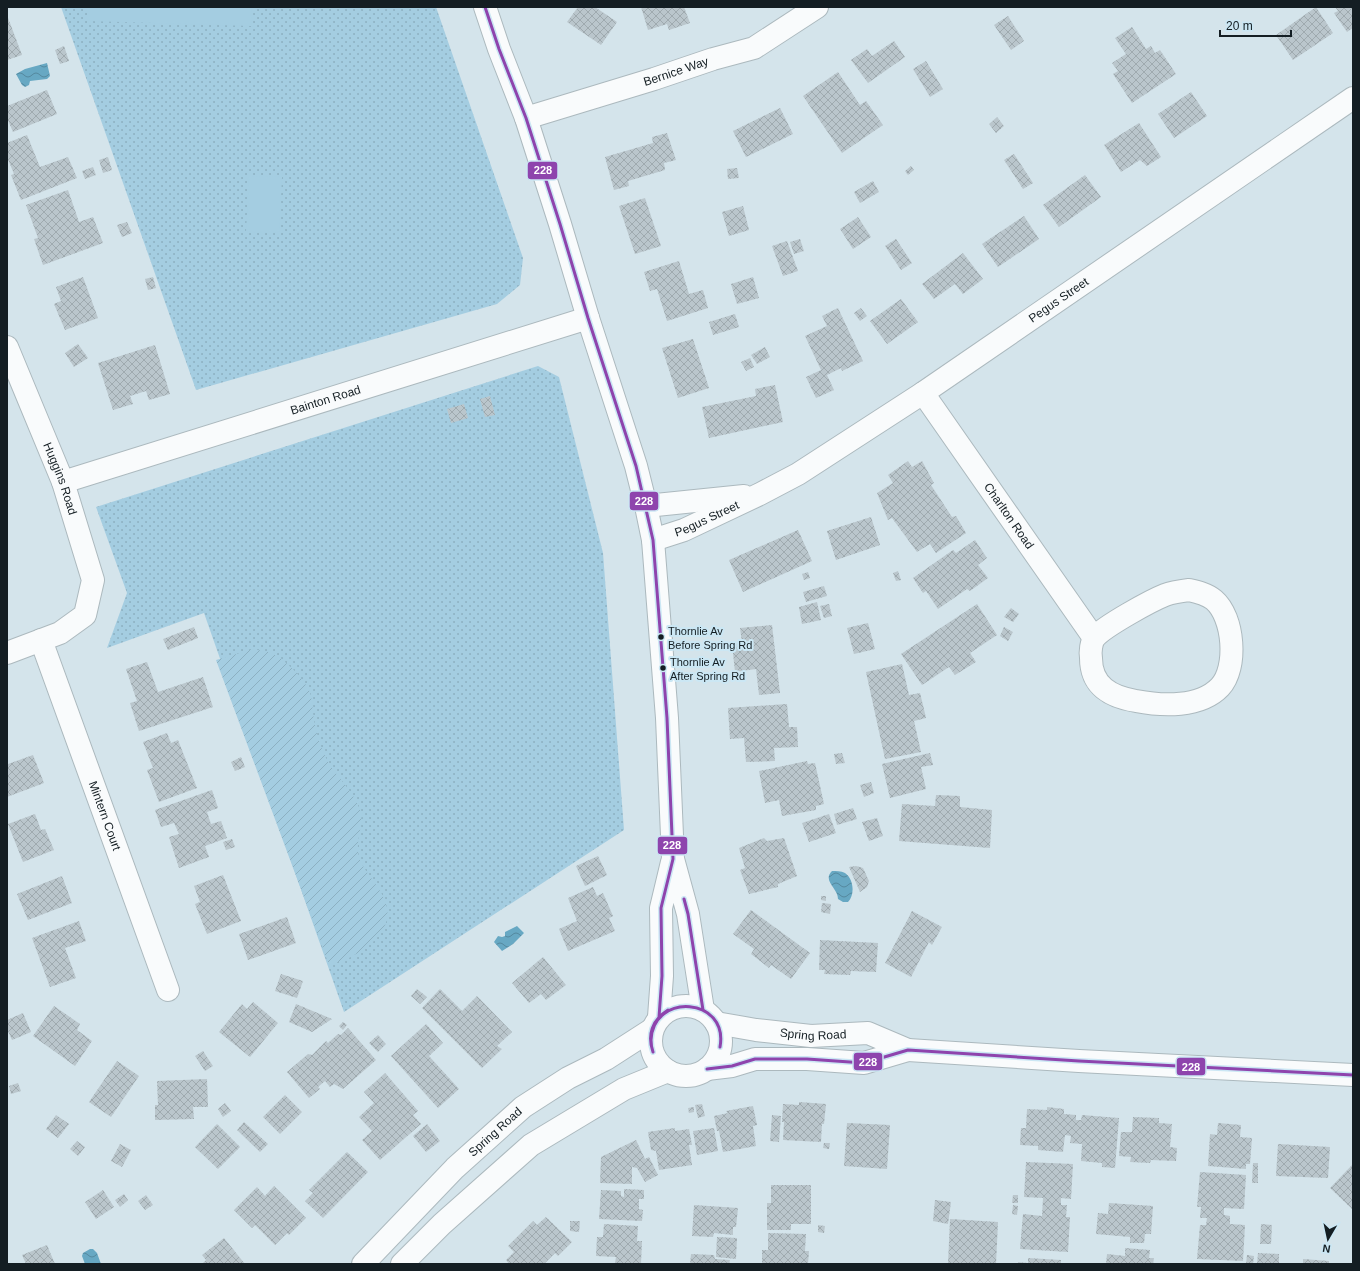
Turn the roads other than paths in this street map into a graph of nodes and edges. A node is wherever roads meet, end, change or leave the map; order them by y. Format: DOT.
graph roads {
  1 [pos="485,7"];
  2 [pos="817,7"];
  3 [pos="1353,98"];
  4 [pos="526,118"];
  5 [pos="588,318"];
  6 [pos="7,347"];
  7 [pos="923,393"];
  8 [pos="63,482"];
  9 [pos="760,494"];
  10 [pos="646,506"];
  11 [pos="653,540"];
  12 [pos="1094,638"];
  13 [pos="41,640"];
  14 [pos="7,653"];
  15 [pos="673,859"];
  16 [pos="168,990"];
  17 [pos="710,1016"];
  18 [pos="655,1024"];
  19 [pos="908,1050"];
  20 [pos="707,1069"];
  21 [pos="668,1071"];
  22 [pos="1353,1075"];
  23 [pos="363,1264"];
  24 [pos="402,1264"];
  1 -- 4 [label="street"];
  2 -- 4 [label="street, Bernice Way"];
  3 -- 7 [label="street, Pegus Street"];
  4 -- 5 [label="street"];
  5 -- 8 [label="street, Bainton Road"];
  5 -- 10 [label="street"];
  6 -- 8 [label="street, Huggins Road"];
  7 -- 9 [label="street, Pegus Street"];
  7 -- 12 [label="street, Charlton Road"];
  8 -- 13 [label="street, Huggins Road"];
  9 -- 10 [label="street, Pegus Street"];
  9 -- 11 [label="street, Pegus Street"];
  10 -- 11 [label="street"];
  11 -- 15 [label="street"];
  12 -- 12 [label="street"];
  13 -- 14 [label="street"];
  13 -- 16 [label="street, Mintern Court"];
  15 -- 17 [label="street"];
  15 -- 18 [label="street"];
  17 -- 18 [label="street, Spring Road"];
  17 -- 19 [label="street, Spring Road"];
  17 -- 20 [label="street"];
  18 -- 21 [label="street"];
  18 -- 23 [label="street, Spring Road"];
  19 -- 20 [label="street, Spring Road"];
  19 -- 22 [label="street, Spring Road"];
  20 -- 21 [label="street, Spring Road"];
  21 -- 24 [label="street"];
}
